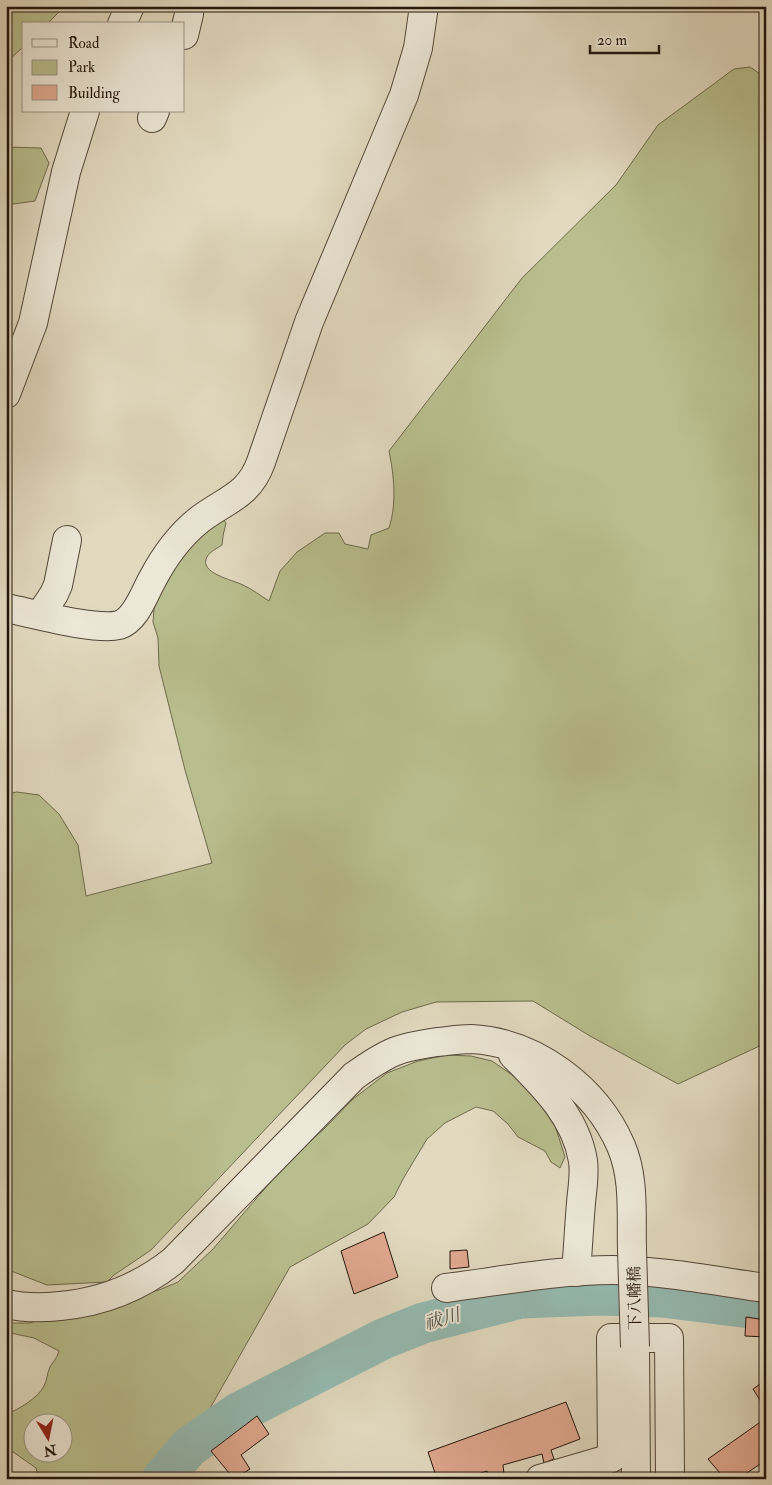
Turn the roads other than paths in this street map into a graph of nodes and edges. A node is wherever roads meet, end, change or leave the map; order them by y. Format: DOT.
graph roads {
  1 [pos="130,6"];
  2 [pos="188,6"];
  3 [pos="424,6"];
  4 [pos="123,22"];
  5 [pos="185,31"];
  6 [pos="85,112"];
  7 [pos="6,394"];
  8 [pos="67,540"];
  9 [pos="6,608"];
  10 [pos="40,615"];
  11 [pos="503,1045"];
  12 [pos="576,1272"];
  13 [pos="446,1288"];
  14 [pos="766,1288"];
  15 [pos="6,1304"];
  16 [pos="612,1468"];
  17 [pos="540,1479"];
  18 [pos="636,1479"];
  19 [pos="670,1479"];
  1 -- 4 [label="street"];
  2 -- 5 [label="street"];
  3 -- 10 [label="street"];
  6 -- 7 [label="street"];
  8 -- 10 [label="street"];
  9 -- 10 [label="street"];
  11 -- 12 [label="street"];
  11 -- 15 [label="street, 下八幡橋"];
  11 -- 18 [label="street, 下八幡橋, bridge"];
  12 -- 13 [label="street"];
  12 -- 14 [label="street"];
  16 -- 17 [label="street"];
  16 -- 19 [label="street"];
}
